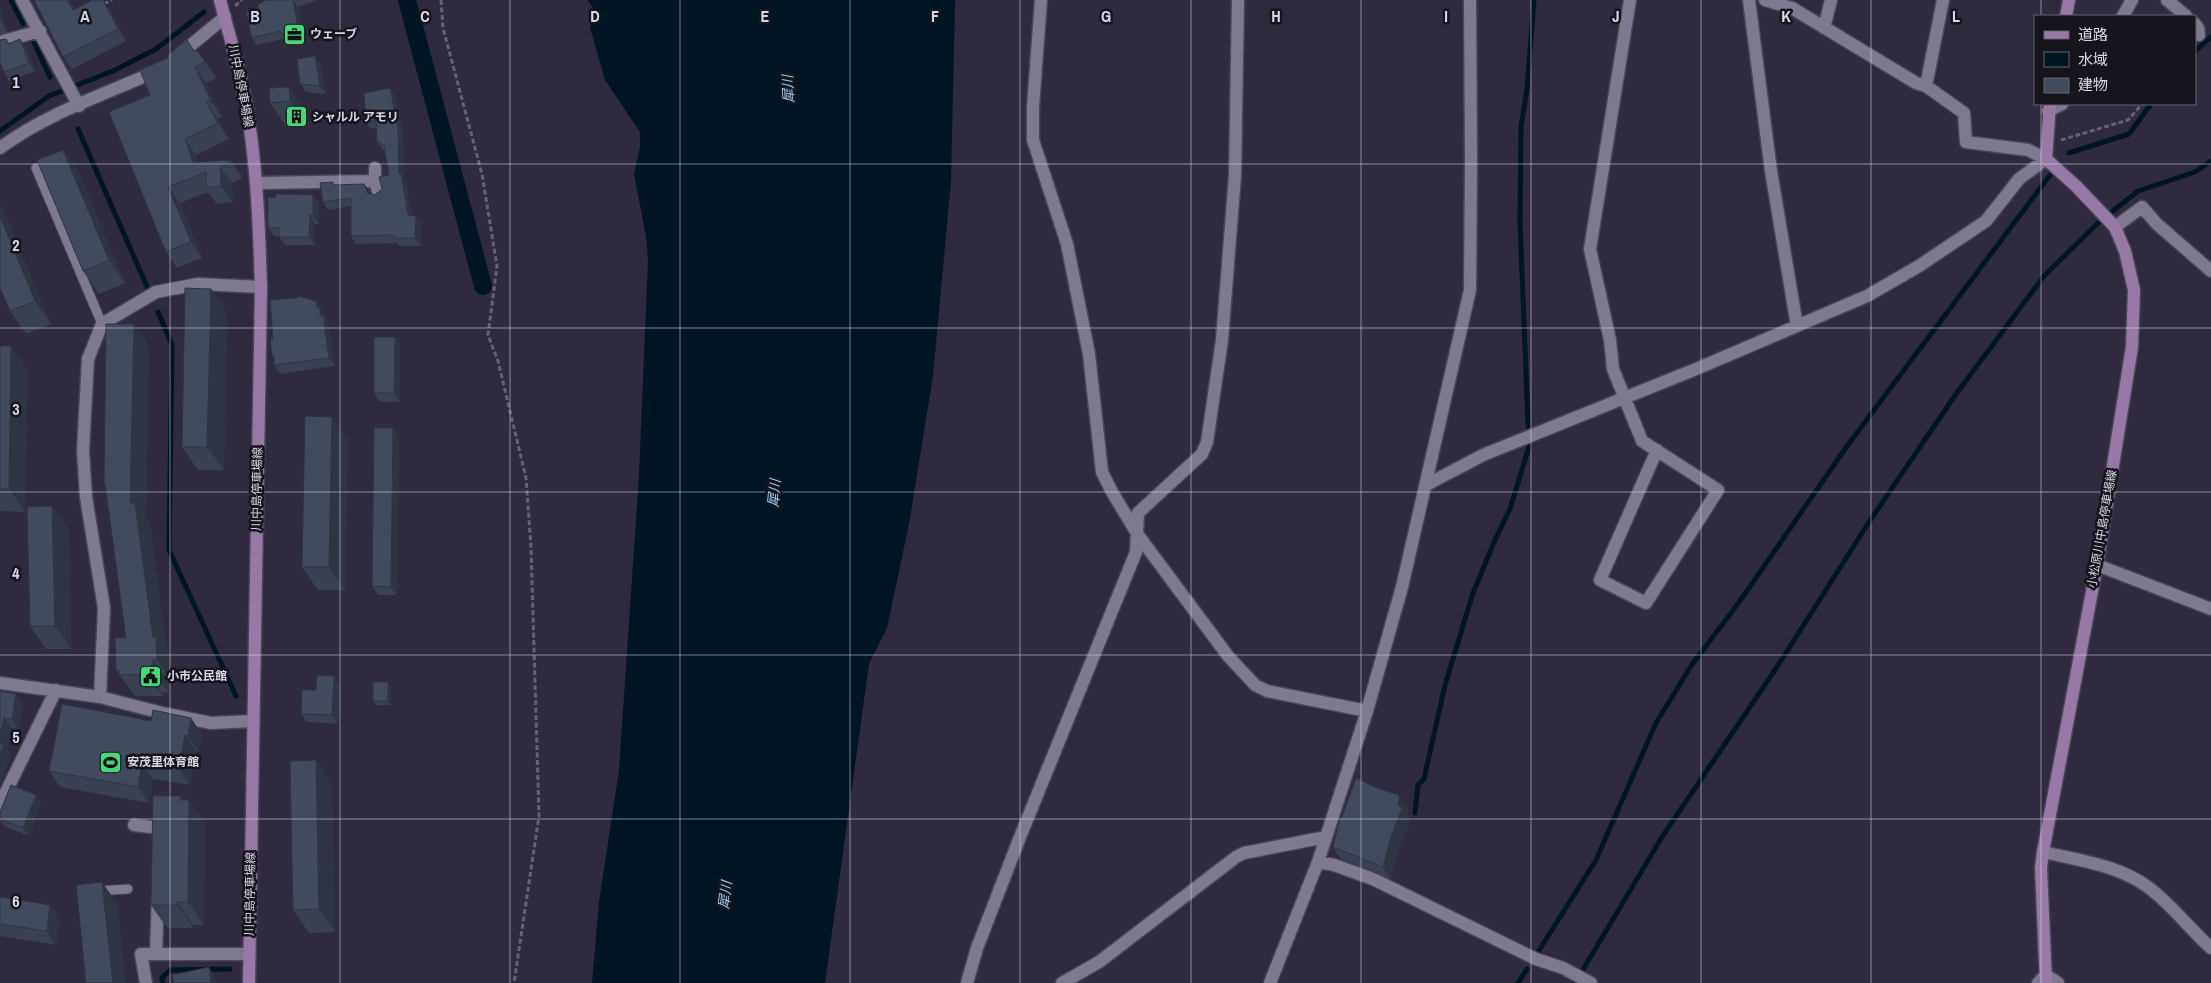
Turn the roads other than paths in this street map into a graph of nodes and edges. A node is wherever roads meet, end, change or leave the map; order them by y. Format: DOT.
graph roads {
  1 [pos="22,0"];
  2 [pos="220,0"];
  3 [pos="1041,0"];
  4 [pos="1238,0"];
  5 [pos="1470,0"];
  6 [pos="1630,0"];
  7 [pos="1749,0"];
  8 [pos="1766,0"];
  9 [pos="1831,0"];
  10 [pos="1943,0"];
  11 [pos="2069,0"];
  12 [pos="2132,0"];
  13 [pos="2167,0"];
  14 [pos="1793,4"];
  15 [pos="2066,15"];
  16 [pos="2124,15"];
  17 [pos="2185,15"];
  18 [pos="225,17"];
  19 [pos="1824,28"];
  20 [pos="40,31"];
  21 [pos="0,42"];
  22 [pos="1926,86"];
  23 [pos="76,101"];
  24 [pos="2049,108"];
  25 [pos="0,148"];
  26 [pos="2046,159"];
  27 [pos="36,168"];
  28 [pos="257,183"];
  29 [pos="379,195"];
  30 [pos="2115,227"];
  31 [pos="2211,271"];
  32 [pos="261,287"];
  33 [pos="102,324"];
  34 [pos="1797,326"];
  35 [pos="1624,398"];
  36 [pos="1658,450"];
  37 [pos="1426,485"];
  38 [pos="1138,535"];
  39 [pos="2096,565"];
  40 [pos="2211,609"];
  41 [pos="0,683"];
  42 [pos="56,690"];
  43 [pos="100,697"];
  44 [pos="1367,711"];
  45 [pos="253,721"];
  46 [pos="0,804"];
  47 [pos="134,825"];
  48 [pos="1326,837"];
  49 [pos="158,848"];
  50 [pos="2043,852"];
  51 [pos="1318,862"];
  52 [pos="158,886"];
  53 [pos="128,889"];
  54 [pos="90,891"];
  55 [pos="2211,948"];
  56 [pos="156,954"];
  57 [pos="248,954"];
  58 [pos="2043,980"];
  59 [pos="1590,982"];
  60 [pos="146,983"];
  61 [pos="249,983"];
  62 [pos="967,983"];
  63 [pos="1062,983"];
  64 [pos="1270,983"];
  65 [pos="2058,983"];
  1 -- 20 [label="street"];
  2 -- 18 [label="main road, 川中島停車場線"];
  3 -- 38 [label="street"];
  4 -- 38 [label="street"];
  5 -- 37 [label="street"];
  6 -- 35 [label="street"];
  7 -- 34 [label="street"];
  8 -- 14 [label="street"];
  9 -- 19 [label="street"];
  10 -- 22 [label="street"];
  11 -- 15 [label="main road"];
  12 -- 16 [label="street"];
  13 -- 17 [label="street"];
  14 -- 19 [label="street"];
  18 -- 23 [label="street"];
  18 -- 28 [label="main road, 川中島停車場線"];
  19 -- 22 [label="street"];
  20 -- 21 [label="street"];
  20 -- 23 [label="street"];
  22 -- 26 [label="street"];
  23 -- 25 [label="street"];
  24 -- 26 [label="main road"];
  26 -- 30 [label="main road, 小松原川中島停車場線"];
  26 -- 34 [label="street"];
  27 -- 33 [label="lane"];
  28 -- 29 [label="street"];
  28 -- 32 [label="main road, 川中島停車場線"];
  30 -- 31 [label="street"];
  30 -- 39 [label="main road, 小松原川中島停車場線"];
  32 -- 33 [label="street"];
  32 -- 45 [label="main road, 川中島停車場線"];
  33 -- 43 [label="street"];
  34 -- 35 [label="street"];
  35 -- 36 [label="street"];
  35 -- 37 [label="street"];
  36 -- 36 [label="street"];
  37 -- 44 [label="street"];
  38 -- 44 [label="street"];
  38 -- 62 [label="street"];
  39 -- 40 [label="street"];
  39 -- 50 [label="main road, 小松原川中島停車場線"];
  41 -- 42 [label="street"];
  42 -- 43 [label="street"];
  42 -- 46 [label="street"];
  43 -- 45 [label="street"];
  44 -- 48 [label="street"];
  45 -- 57 [label="main road, 川中島停車場線"];
  47 -- 49 [label="street"];
  48 -- 51 [label="street"];
  48 -- 63 [label="street"];
  50 -- 55 [label="street"];
  50 -- 58 [label="main road, 小松原川中島停車場線"];
  51 -- 59 [label="street"];
  51 -- 64 [label="street"];
  52 -- 56 [label="street"];
  53 -- 54 [label="lane"];
  56 -- 57 [label="street"];
  56 -- 60 [label="street"];
  57 -- 61 [label="main road, 川中島停車場線"];
  58 -- 65 [label="street"];
}
